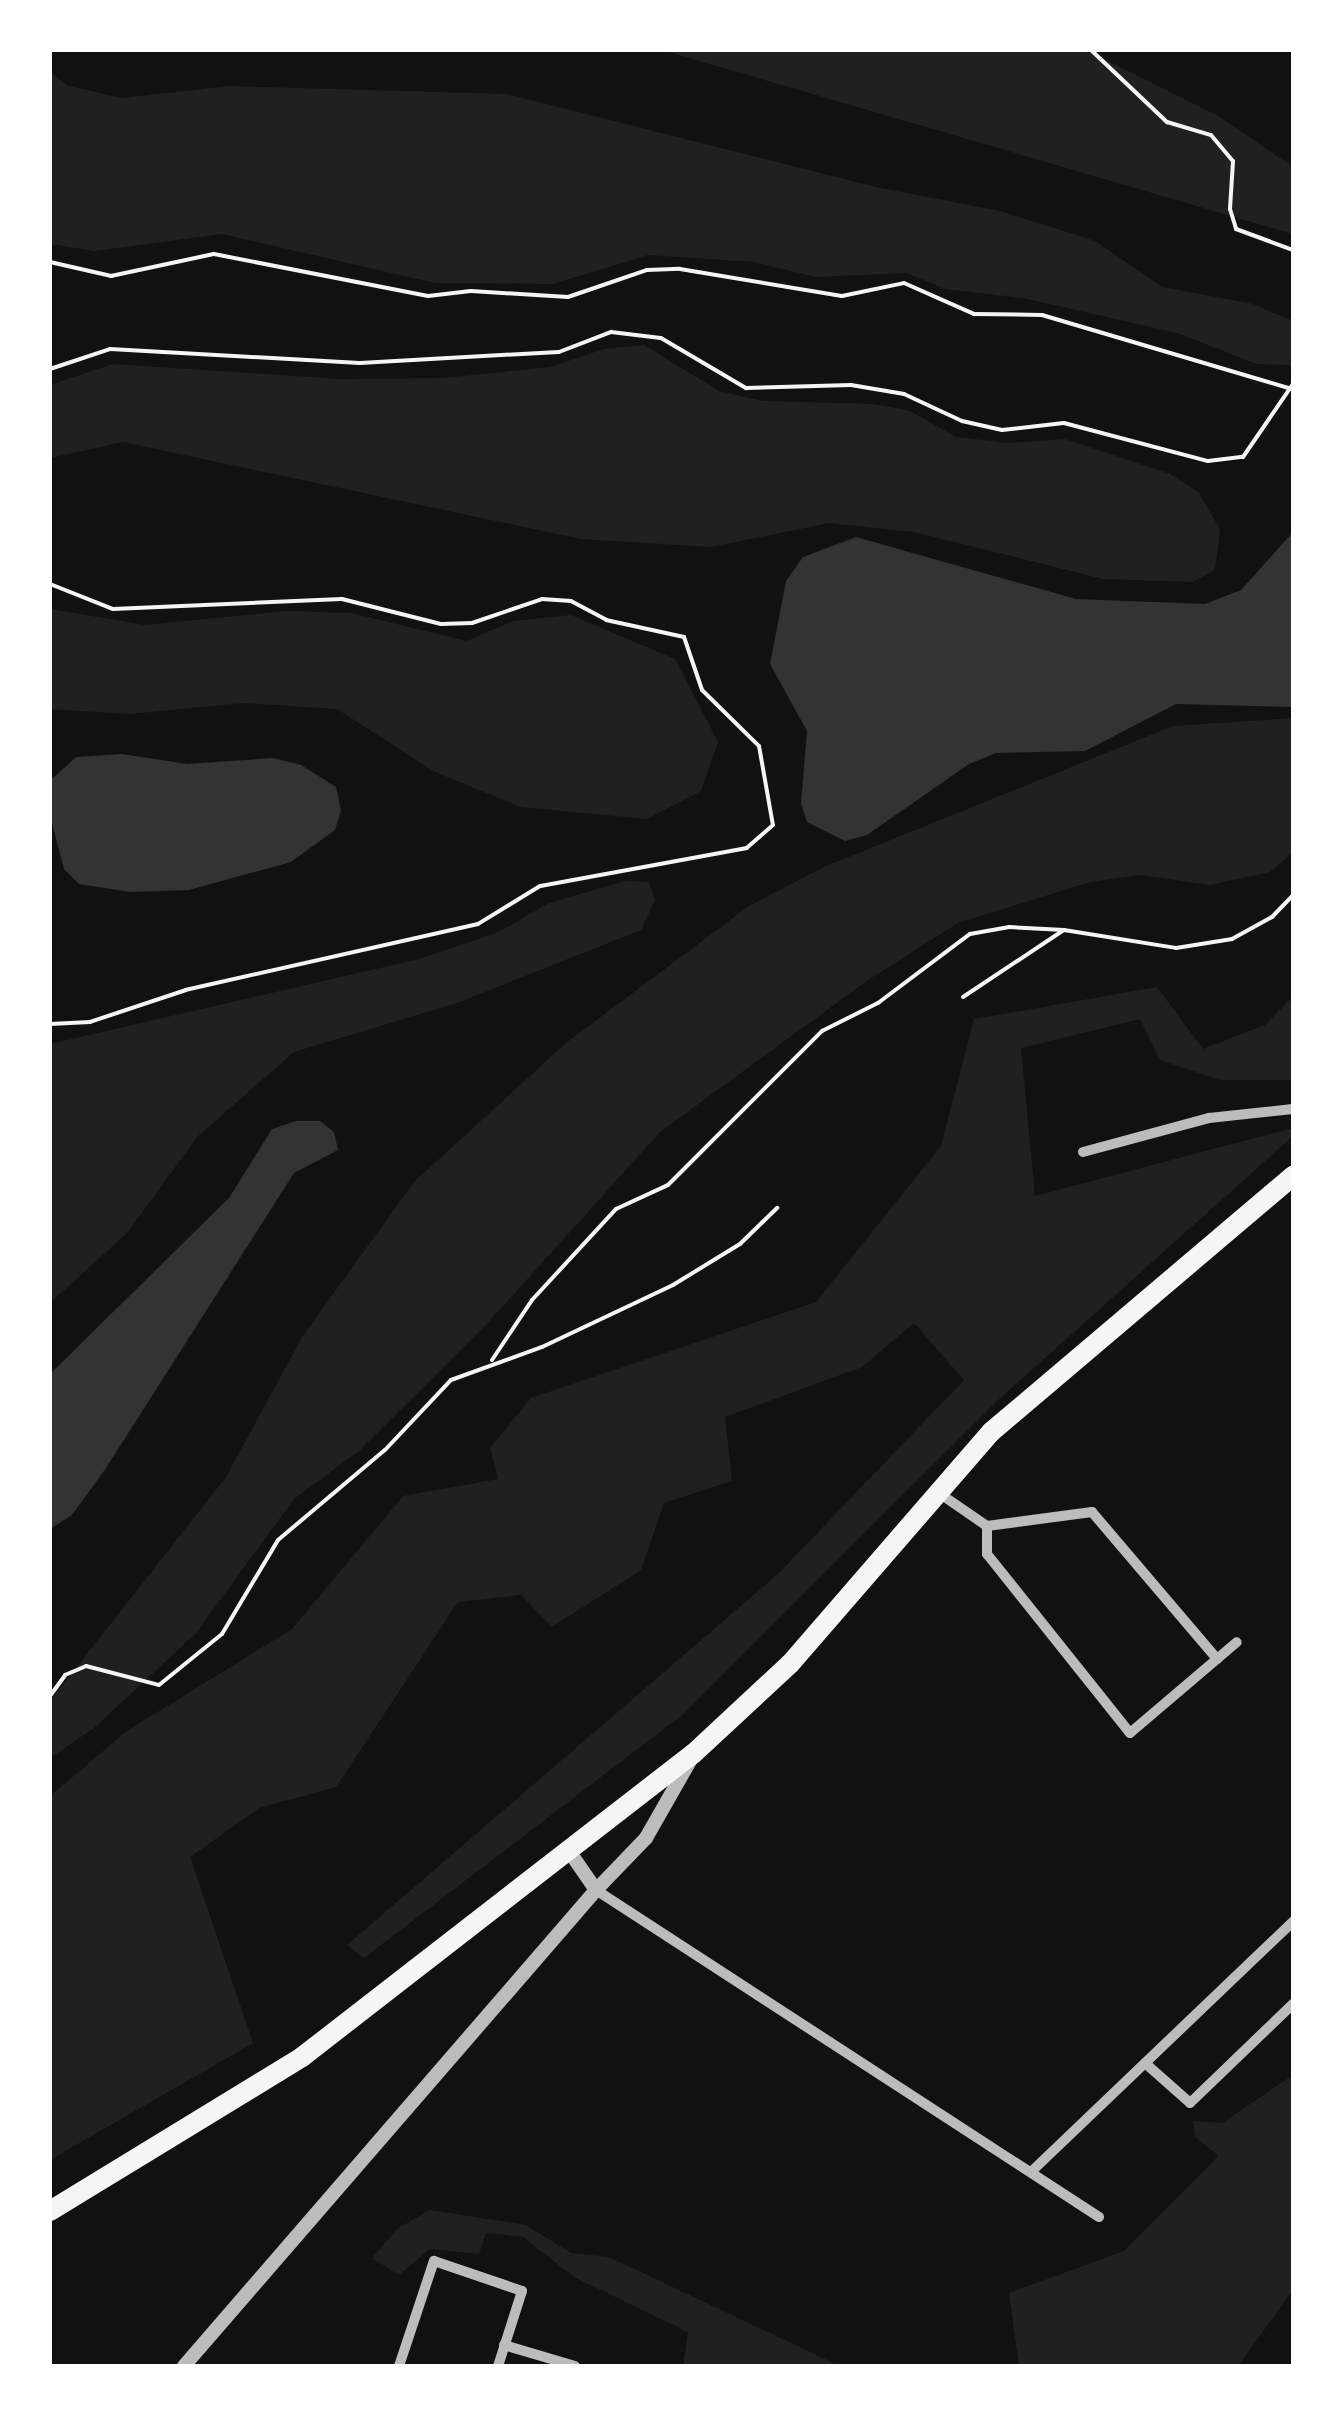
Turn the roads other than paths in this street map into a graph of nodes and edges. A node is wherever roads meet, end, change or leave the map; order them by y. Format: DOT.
graph roads {
  1 [pos="1293,1109"];
  2 [pos="1082,1152"];
  3 [pos="1293,1176"];
  4 [pos="936,1490"];
  5 [pos="987,1526"];
  6 [pos="1237,1642"];
  7 [pos="1216,1660"];
  8 [pos="694,1754"];
  9 [pos="571,1854"];
  10 [pos="596,1890"];
  11 [pos="1293,1922"];
  12 [pos="1293,2004"];
  13 [pos="1145,2064"];
  14 [pos="1032,2170"];
  15 [pos="50,2210"];
  16 [pos="1099,2216"];
  17 [pos="504,2345"];
  18 [pos="184,2366"];
  19 [pos="399,2366"];
  20 [pos="498,2366"];
  21 [pos="576,2366"];
  1 -- 2 [label="street"];
  3 -- 4 [label="highway"];
  4 -- 5 [label="street"];
  4 -- 8 [label="highway"];
  5 -- 7 [label="street"];
  5 -- 7 [label="street"];
  6 -- 7 [label="street"];
  8 -- 9 [label="highway"];
  8 -- 10 [label="street"];
  9 -- 10 [label="street"];
  9 -- 15 [label="highway"];
  10 -- 14 [label="street"];
  10 -- 18 [label="street"];
  11 -- 13 [label="street"];
  12 -- 13 [label="street"];
  13 -- 14 [label="street"];
  14 -- 16 [label="street"];
  17 -- 19 [label="street"];
  17 -- 20 [label="street"];
  17 -- 21 [label="street"];
}
